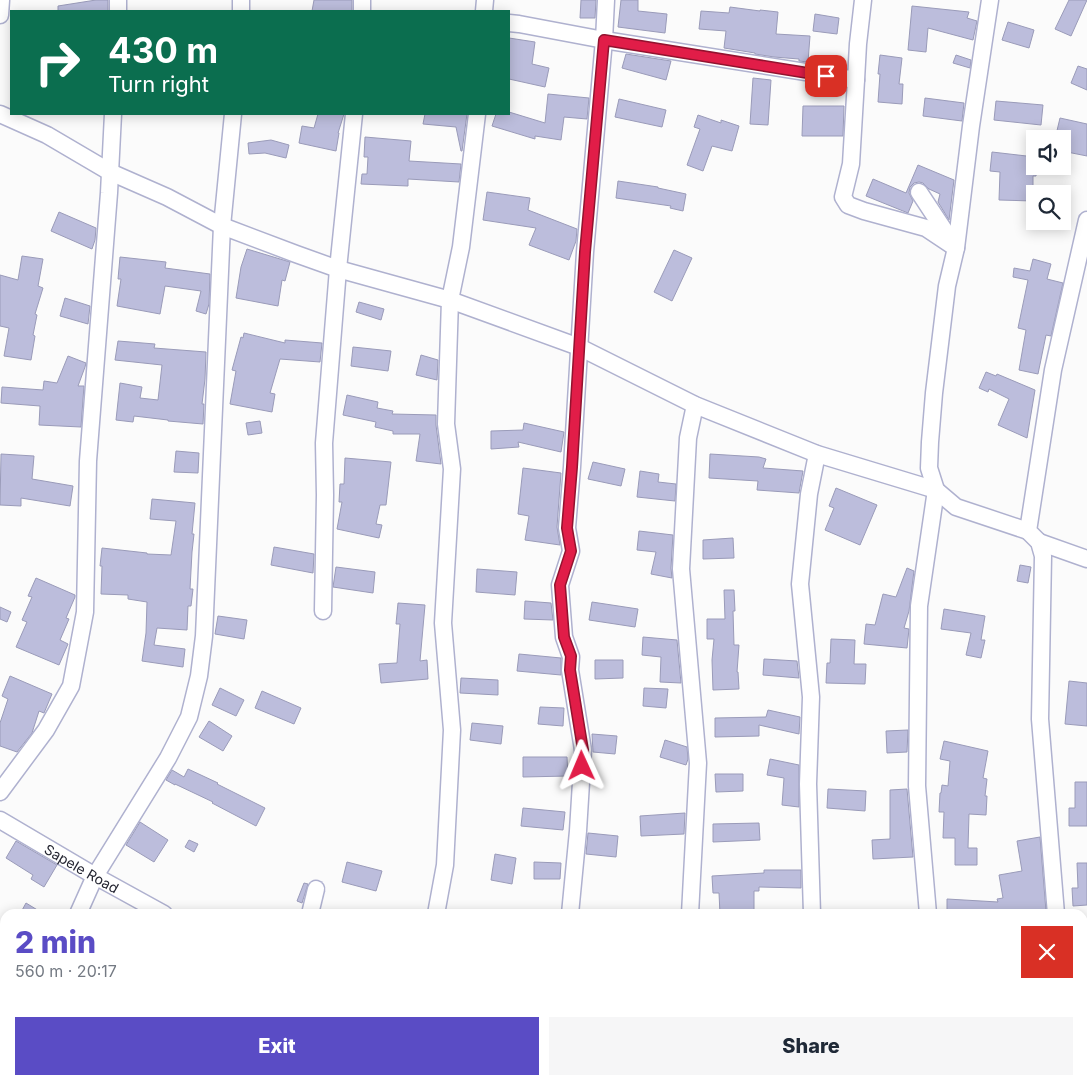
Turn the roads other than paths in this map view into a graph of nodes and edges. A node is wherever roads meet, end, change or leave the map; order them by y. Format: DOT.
graph roads {
  1 [pos="1,0"];
  2 [pos="606,0"];
  3 [pos="863,0"];
  4 [pos="990,0"];
  5 [pos="0,14"];
  6 [pos="510,23"];
  7 [pos="604,40"];
  8 [pos="856,80"];
  9 [pos="0,114"];
  10 [pos="113,115"];
  11 [pos="233,115"];
  12 [pos="354,115"];
  13 [pos="477,115"];
  14 [pos="110,172"];
  15 [pos="919,192"];
  16 [pos="1087,220"];
  17 [pos="222,226"];
  18 [pos="956,248"];
  19 [pos="338,269"];
  20 [pos="450,300"];
  21 [pos="579,347"];
  22 [pos="696,405"];
  23 [pos="818,454"];
  24 [pos="936,490"];
  25 [pos="1033,536"];
  26 [pos="1087,559"];
  27 [pos="323,611"];
  28 [pos="0,792"];
  29 [pos="0,820"];
  30 [pos="95,876"];
  31 [pos="316,889"];
  32 [pos="80,909"];
  33 [pos="155,909"];
  34 [pos="311,909"];
  35 [pos="437,909"];
  36 [pos="570,909"];
  37 [pos="690,909"];
  38 [pos="812,909"];
  39 [pos="928,909"];
  40 [pos="1056,909"];
  1 -- 5 [label="street"];
  2 -- 7 [label="street"];
  3 -- 8 [label="street"];
  4 -- 18 [label="street"];
  6 -- 7 [label="street"];
  7 -- 8 [label="street"];
  7 -- 21 [label="street"];
  8 -- 18 [label="street"];
  9 -- 14 [label="street"];
  10 -- 14 [label="street"];
  11 -- 17 [label="street"];
  12 -- 19 [label="street"];
  13 -- 20 [label="street"];
  14 -- 17 [label="street"];
  14 -- 28 [label="street"];
  15 -- 18 [label="street"];
  16 -- 25 [label="street"];
  17 -- 19 [label="street"];
  17 -- 30 [label="street"];
  18 -- 24 [label="street"];
  19 -- 20 [label="street"];
  19 -- 27 [label="street"];
  20 -- 21 [label="street"];
  20 -- 35 [label="street"];
  21 -- 22 [label="street"];
  21 -- 36 [label="street"];
  22 -- 23 [label="street"];
  22 -- 37 [label="street"];
  23 -- 24 [label="street"];
  23 -- 38 [label="street"];
  24 -- 25 [label="street"];
  24 -- 39 [label="street"];
  25 -- 26 [label="street"];
  25 -- 40 [label="street"];
  29 -- 30 [label="street, Sapele Road"];
  30 -- 32 [label="street"];
  30 -- 33 [label="street, Sapele Road"];
  31 -- 34 [label="street"];
}
